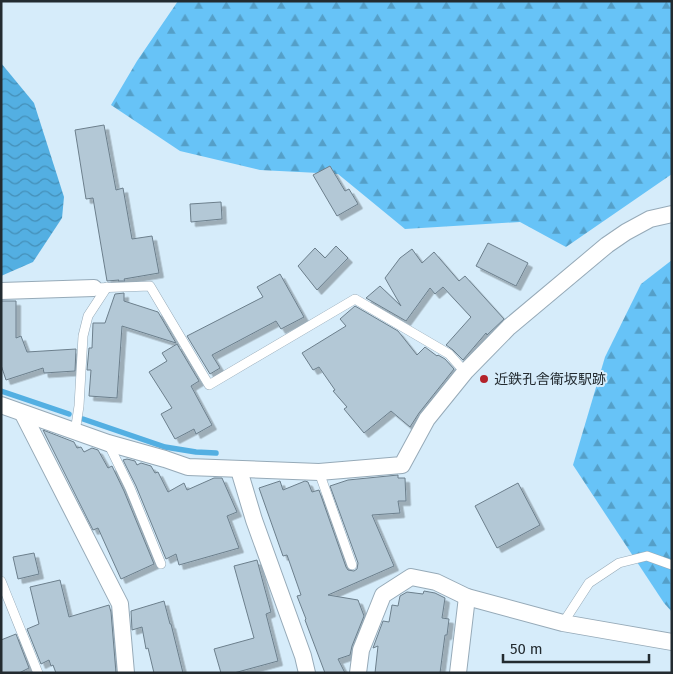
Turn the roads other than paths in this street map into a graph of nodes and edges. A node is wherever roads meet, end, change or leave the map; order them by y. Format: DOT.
graph roads {
  1 [pos="672,214"];
  2 [pos="100,287"];
  3 [pos="1,291"];
  4 [pos="465,372"];
  5 [pos="1,405"];
  6 [pos="23,414"];
  7 [pos="75,432"];
  8 [pos="108,443"];
  9 [pos="239,470"];
  10 [pos="319,472"];
  11 [pos="161,564"];
  12 [pos="352,565"];
  13 [pos="672,565"];
  14 [pos="1,581"];
  15 [pos="467,597"];
  16 [pos="563,623"];
  17 [pos="672,642"];
  18 [pos="38,673"];
  19 [pos="126,673"];
  20 [pos="307,673"];
  21 [pos="358,673"];
  22 [pos="458,673"];
  1 -- 4 [label="street"];
  2 -- 3 [label="street"];
  2 -- 4 [label="lane"];
  2 -- 7 [label="lane"];
  4 -- 10 [label="street"];
  5 -- 6 [label="street"];
  6 -- 7 [label="street"];
  6 -- 19 [label="street"];
  7 -- 8 [label="street"];
  8 -- 9 [label="street"];
  8 -- 11 [label="lane"];
  9 -- 10 [label="street"];
  9 -- 20 [label="street"];
  10 -- 12 [label="lane"];
  13 -- 16 [label="lane"];
  14 -- 18 [label="lane"];
  15 -- 16 [label="street"];
  15 -- 21 [label="street"];
  15 -- 22 [label="street"];
  16 -- 17 [label="street"];
}
